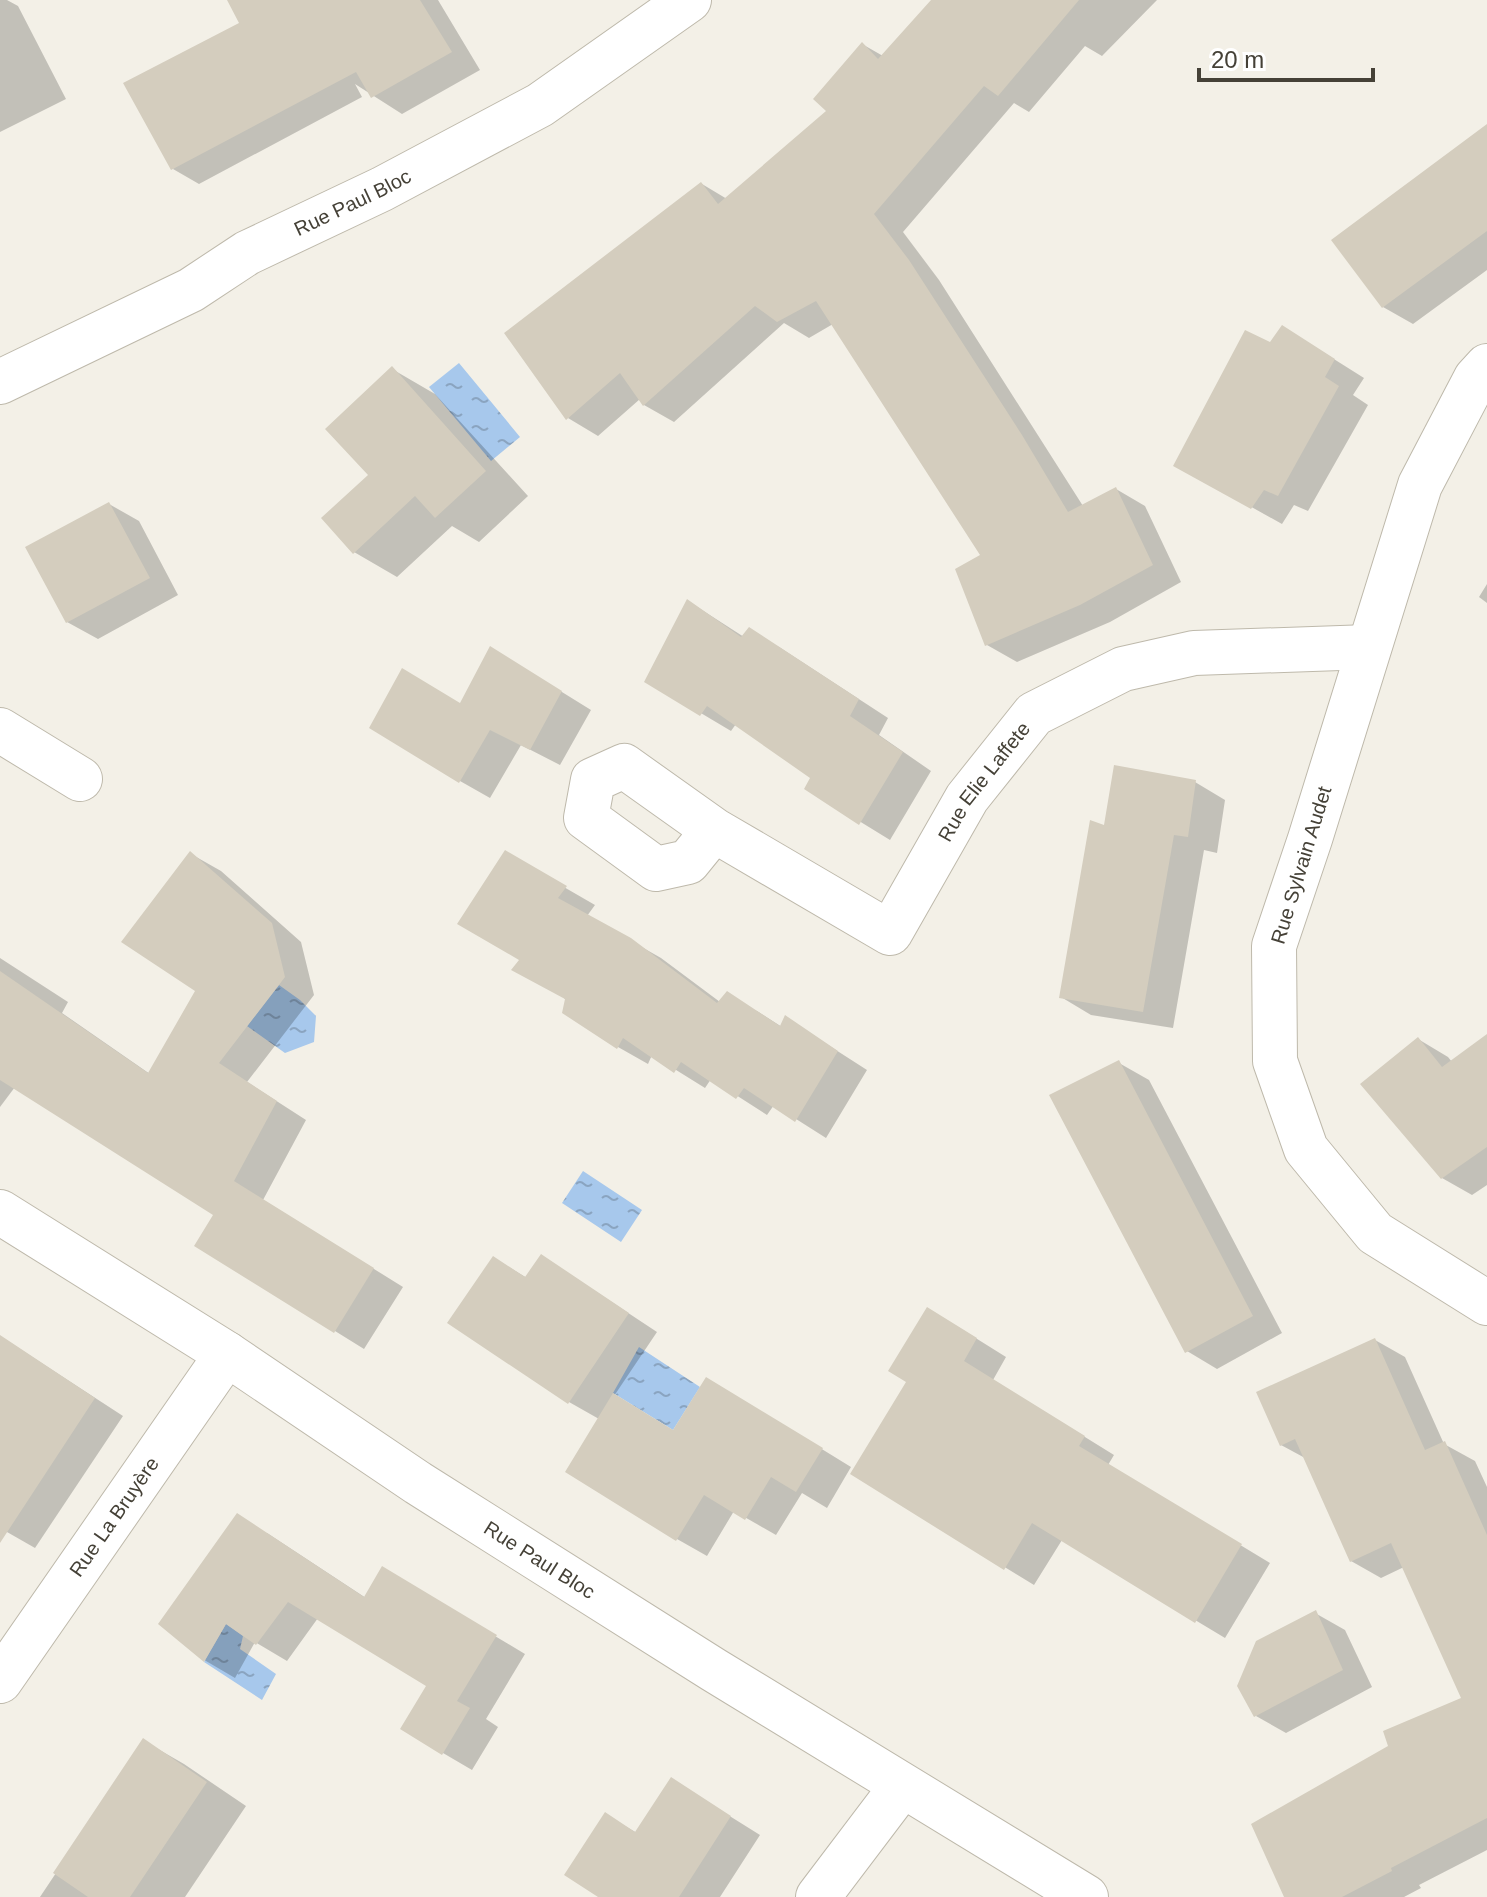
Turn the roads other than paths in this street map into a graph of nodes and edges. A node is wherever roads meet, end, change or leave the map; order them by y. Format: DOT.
graph roads {
  1 [pos="689,0"];
  2 [pos="1487,366"];
  3 [pos="0,382"];
  4 [pos="1369,647"];
  5 [pos="0,730"];
  6 [pos="80,779"];
  7 [pos="714,830"];
  8 [pos="0,1212"];
  9 [pos="1487,1303"];
  10 [pos="227,1354"];
  11 [pos="0,1681"];
  12 [pos="902,1786"];
  13 [pos="818,1897"];
  14 [pos="1086,1897"];
  1 -- 3 [label="street, Rue Paul Bloc"];
  2 -- 4 [label="street, Rue Sylvain Audet"];
  4 -- 7 [label="street, Rue Elie Laffete"];
  4 -- 9 [label="street, Rue Sylvain Audet"];
  5 -- 6 [label="street"];
  8 -- 10 [label="street, Rue Paul Bloc"];
  10 -- 11 [label="street, Rue La Bruyère"];
  10 -- 12 [label="street, Rue Paul Bloc"];
  12 -- 13 [label="street"];
  12 -- 14 [label="street, Rue Paul Bloc"];
}
